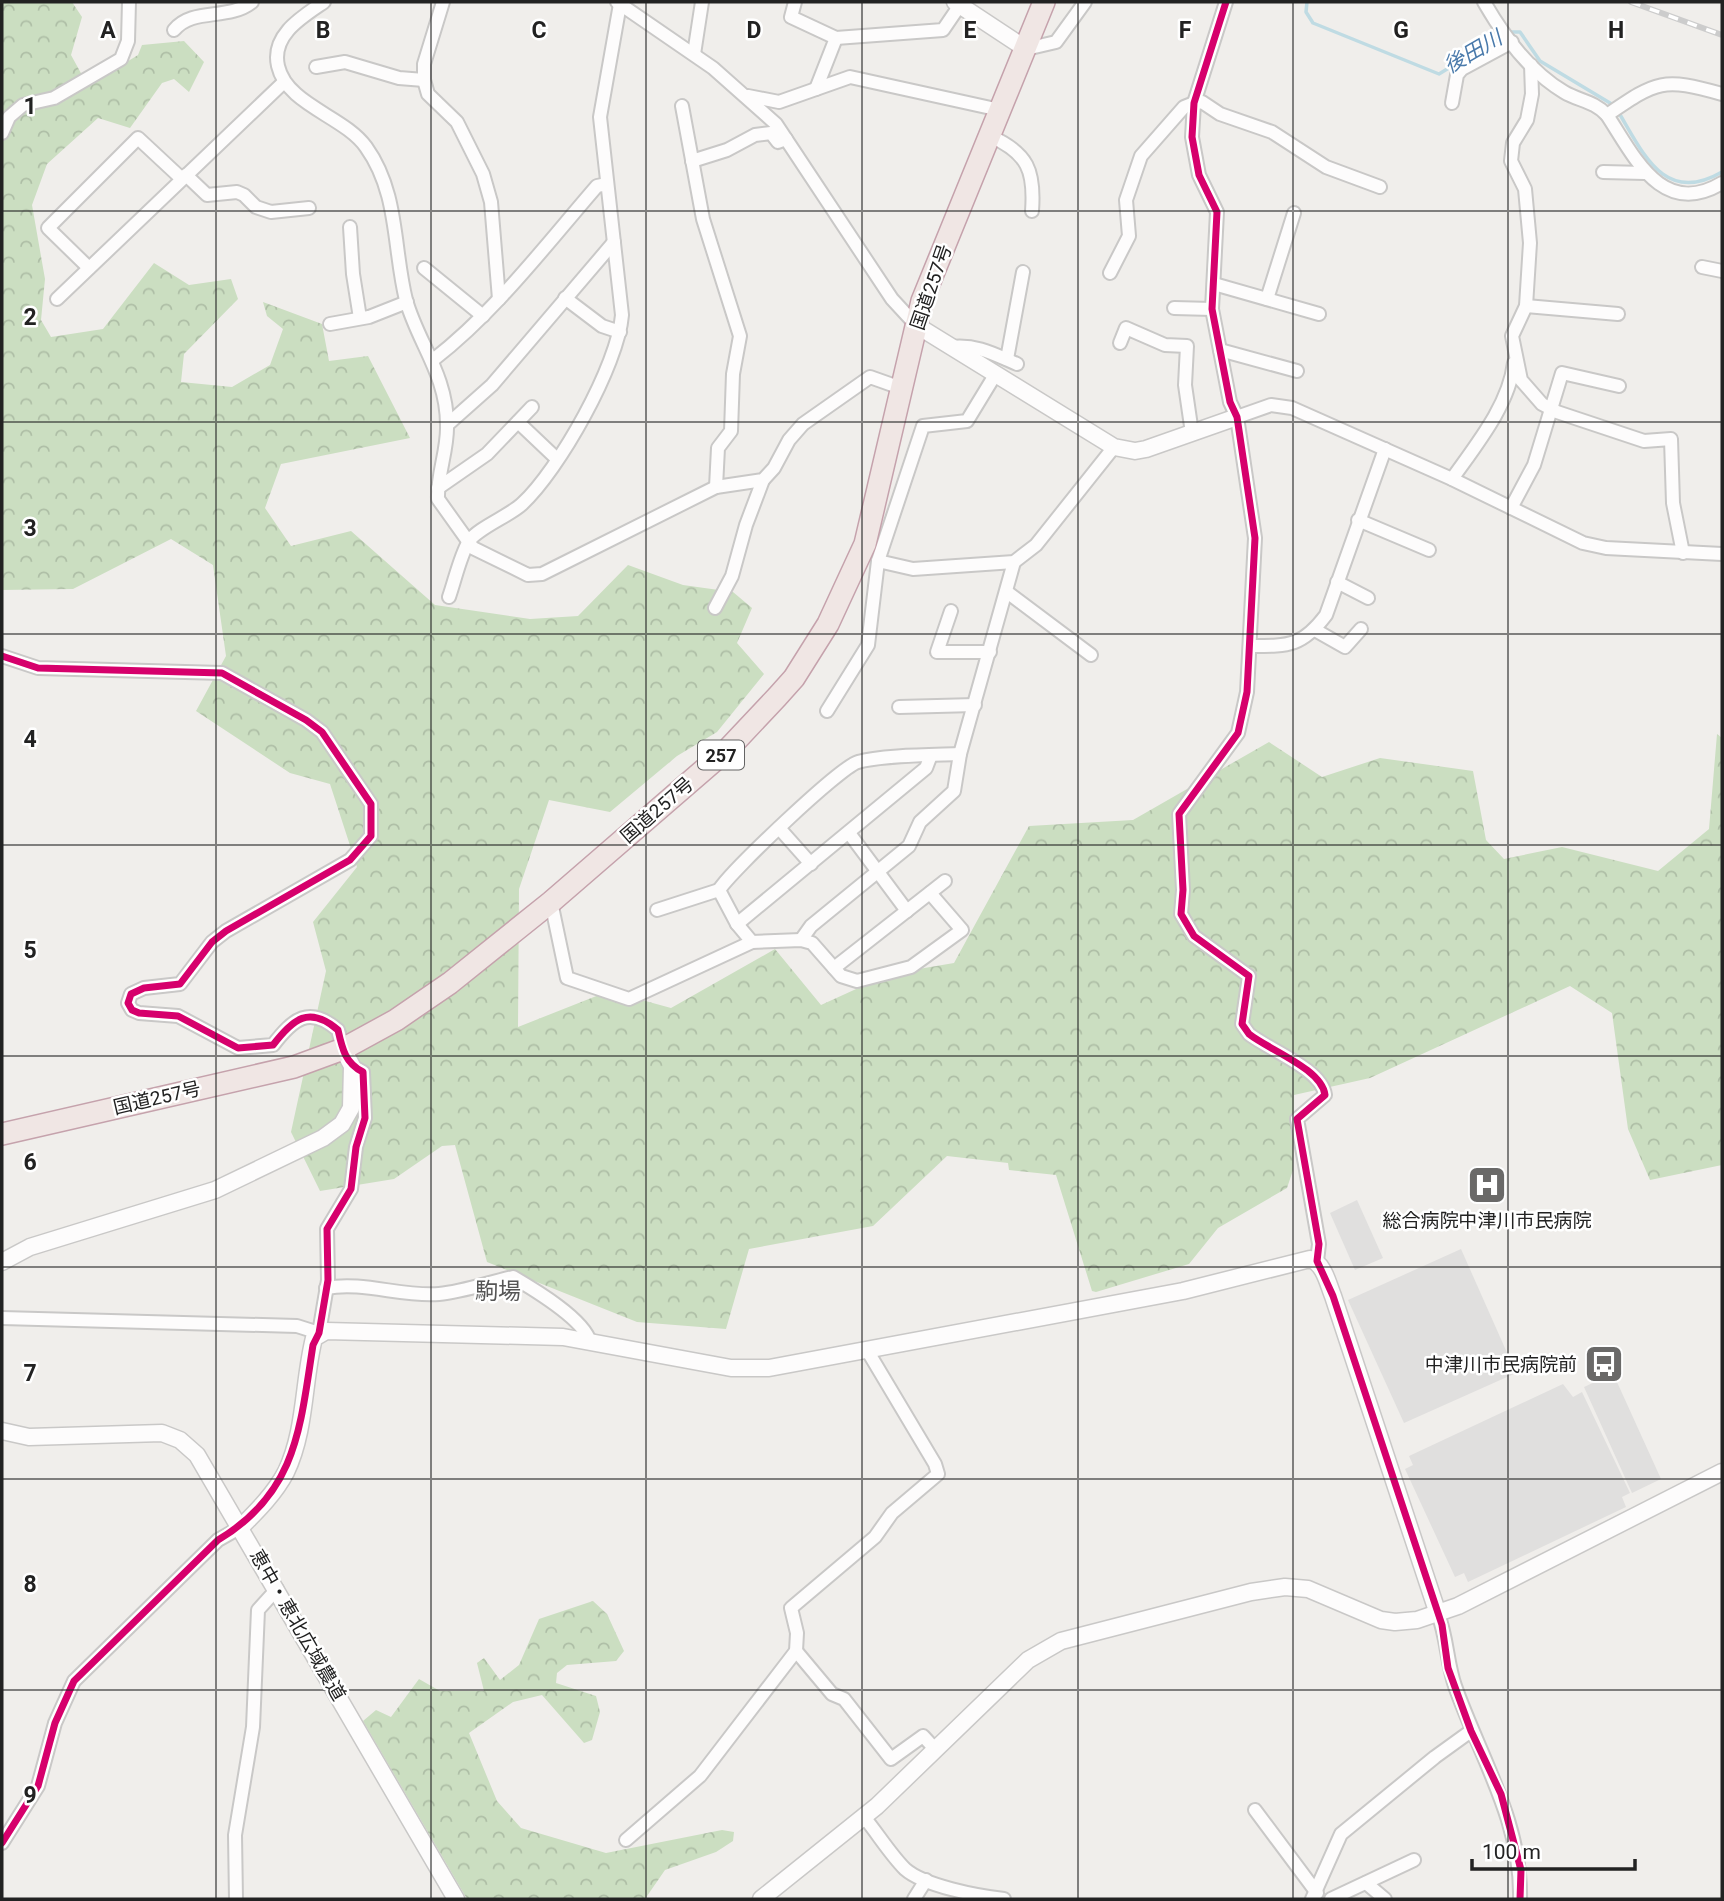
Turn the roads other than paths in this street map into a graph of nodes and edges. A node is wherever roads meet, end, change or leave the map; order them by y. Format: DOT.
graph roads {
  1 [pos="129,2"];
  2 [pos="252,2"];
  3 [pos="324,2"];
  4 [pos="443,2"];
  5 [pos="702,2"];
  6 [pos="795,2"];
  7 [pos="1044,2"];
  8 [pos="1085,2"];
  9 [pos="1226,2"];
  10 [pos="1484,2"];
  11 [pos="619,3"];
  12 [pos="958,4"];
  13 [pos="174,30"];
  14 [pos="836,38"];
  15 [pos="1511,40"];
  16 [pos="1026,49"];
  17 [pos="694,54"];
  18 [pos="1531,65"];
  19 [pos="316,67"];
  20 [pos="424,80"];
  21 [pos="284,82"];
  22 [pos="816,89"];
  23 [pos="1722,94"];
  24 [pos="748,96"];
  25 [pos="1194,103"];
  26 [pos="1452,103"];
  27 [pos="682,106"];
  28 [pos="1000,110"];
  29 [pos="1612,111"];
  30 [pos="2,134"];
  31 [pos="990,136"];
  32 [pos="786,139"];
  33 [pos="692,161"];
  34 [pos="1603,172"];
  35 [pos="1645,173"];
  36 [pos="184,177"];
  37 [pos="1722,183"];
  38 [pos="607,184"];
  39 [pos="1380,187"];
  40 [pos="309,208"];
  41 [pos="1032,211"];
  42 [pos="1294,213"];
  43 [pos="350,228"];
  44 [pos="614,242"];
  45 [pos="1702,267"];
  46 [pos="89,268"];
  47 [pos="424,268"];
  48 [pos="1722,271"];
  49 [pos="1023,272"];
  50 [pos="1110,273"];
  51 [pos="1214,284"];
  52 [pos="565,298"];
  53 [pos="57,299"];
  54 [pos="499,299"];
  55 [pos="1267,299"];
  56 [pos="407,302"];
  57 [pos="1526,306"];
  58 [pos="1174,307"];
  59 [pos="1212,309"];
  60 [pos="1319,314"];
  61 [pos="1618,314"];
  62 [pos="483,316"];
  63 [pos="360,318"];
  64 [pos="330,324"];
  65 [pos="916,325"];
  66 [pos="620,332"];
  67 [pos="1120,343"];
  68 [pos="951,347"];
  69 [pos="1220,350"];
  70 [pos="433,360"];
  71 [pos="1515,360"];
  72 [pos="1297,372"];
  73 [pos="995,376"];
  74 [pos="1619,386"];
  75 [pos="901,388"];
  76 [pos="532,407"];
  77 [pos="1550,409"];
  78 [pos="1237,417"];
  79 [pos="518,422"];
  80 [pos="447,425"];
  81 [pos="1192,433"];
  82 [pos="1114,447"];
  83 [pos="1385,449"];
  84 [pos="557,459"];
  85 [pos="1452,479"];
  86 [pos="763,480"];
  87 [pos="716,487"];
  88 [pos="438,488"];
  89 [pos="1511,508"];
  90 [pos="1358,520"];
  91 [pos="470,540"];
  92 [pos="1429,550"];
  93 [pos="1683,553"];
  94 [pos="1722,554"];
  95 [pos="878,561"];
  96 [pos="1014,562"];
  97 [pos="1337,582"];
  98 [pos="1007,592"];
  99 [pos="449,597"];
  100 [pos="1368,598"];
  101 [pos="715,608"];
  102 [pos="951,611"];
  103 [pos="1315,629"];
  104 [pos="1361,629"];
  105 [pos="1250,646"];
  106 [pos="990,652"];
  107 [pos="1091,655"];
  108 [pos="2,656"];
  109 [pos="975,705"];
  110 [pos="899,707"];
  111 [pos="827,711"];
  112 [pos="960,754"];
  113 [pos="931,755"];
  114 [pos="779,828"];
  115 [pos="849,833"];
  116 [pos="811,864"];
  117 [pos="876,873"];
  118 [pos="945,881"];
  119 [pos="719,890"];
  120 [pos="930,893"];
  121 [pos="551,902"];
  122 [pos="657,910"];
  123 [pos="907,911"];
  124 [pos="737,924"];
  125 [pos="801,940"];
  126 [pos="752,942"];
  127 [pos="835,968"];
  128 [pos="347,1058"];
  129 [pos="2,1135"];
  130 [pos="1317,1261"];
  131 [pos="2,1262"];
  132 [pos="326,1288"];
  133 [pos="2,1318"];
  134 [pos="318,1333"];
  135 [pos="590,1342"];
  136 [pos="867,1350"];
  137 [pos="2,1431"];
  138 [pos="1722,1472"];
  139 [pos="241,1527"];
  140 [pos="277,1589"];
  141 [pos="1438,1614"];
  142 [pos="796,1651"];
  143 [pos="1471,1731"];
  144 [pos="935,1749"];
  145 [pos="1255,1810"];
  146 [pos="864,1817"];
  147 [pos="626,1840"];
  148 [pos="2,1843"];
  149 [pos="1414,1860"];
  150 [pos="926,1880"];
  151 [pos="1366,1883"];
  152 [pos="1315,1897"];
  153 [pos="236,1899"];
  154 [pos="456,1899"];
  155 [pos="761,1899"];
  156 [pos="914,1899"];
  157 [pos="1004,1899"];
  158 [pos="1331,1899"];
  159 [pos="1385,1899"];
  160 [pos="1520,1899"];
  1 -- 30 [label="street"];
  2 -- 13 [label="street"];
  3 -- 21 [label="street"];
  4 -- 20 [label="street"];
  5 -- 17 [label="street"];
  6 -- 14 [label="street"];
  7 -- 16 [label="highway, 国道257号 / 257"];
  8 -- 16 [label="street"];
  9 -- 25 [label="street"];
  10 -- 15 [label="street"];
  11 -- 17 [label="street"];
  11 -- 38 [label="street"];
  12 -- 14 [label="street"];
  12 -- 16 [label="street"];
  14 -- 22 [label="street"];
  15 -- 18 [label="street"];
  15 -- 26 [label="street"];
  16 -- 28 [label="highway, 国道257号 / 257"];
  17 -- 24 [label="street"];
  18 -- 29 [label="street"];
  18 -- 57 [label="street"];
  19 -- 20 [label="street"];
  20 -- 54 [label="street"];
  21 -- 36 [label="street"];
  21 -- 56 [label="street"];
  22 -- 24 [label="street"];
  22 -- 28 [label="street"];
  23 -- 29 [label="street"];
  24 -- 32 [label="street"];
  25 -- 39 [label="street"];
  25 -- 50 [label="street"];
  25 -- 51 [label="street"];
  27 -- 33 [label="street"];
  28 -- 31 [label="highway, 国道257号 / 257"];
  29 -- 35 [label="street"];
  31 -- 41 [label="street"];
  31 -- 65 [label="highway, 国道257号 / 257"];
  32 -- 33 [label="street"];
  32 -- 65 [label="street"];
  33 -- 87 [label="street"];
  34 -- 35 [label="street"];
  35 -- 37 [label="street"];
  36 -- 40 [label="street"];
  36 -- 46 [label="street"];
  36 -- 46 [label="street"];
  38 -- 44 [label="street"];
  38 -- 54 [label="street"];
  42 -- 55 [label="street"];
  43 -- 63 [label="street"];
  44 -- 52 [label="street"];
  44 -- 66 [label="street"];
  45 -- 48 [label="street"];
  46 -- 53 [label="street"];
  47 -- 62 [label="street"];
  49 -- 68 [label="street"];
  51 -- 55 [label="street"];
  51 -- 59 [label="street"];
  52 -- 66 [label="street"];
  52 -- 80 [label="street"];
  54 -- 62 [label="street"];
  55 -- 60 [label="street"];
  56 -- 63 [label="street"];
  56 -- 70 [label="street"];
  57 -- 61 [label="street"];
  57 -- 71 [label="street"];
  58 -- 59 [label="street"];
  59 -- 69 [label="street"];
  62 -- 70 [label="street"];
  63 -- 64 [label="street"];
  65 -- 68 [label="street"];
  65 -- 75 [label="highway, 国道257号 / 257"];
  66 -- 84 [label="street"];
  67 -- 81 [label="street"];
  68 -- 73 [label="street"];
  69 -- 72 [label="street"];
  69 -- 78 [label="street"];
  70 -- 80 [label="street"];
  71 -- 77 [label="street"];
  71 -- 85 [label="street"];
  73 -- 82 [label="street"];
  73 -- 95 [label="street"];
  74 -- 77 [label="street"];
  75 -- 86 [label="street"];
  75 -- 121 [label="highway, 国道257号 / 257"];
  76 -- 79 [label="street"];
  77 -- 89 [label="street"];
  77 -- 93 [label="street"];
  78 -- 81 [label="street"];
  78 -- 83 [label="street"];
  78 -- 105 [label="street"];
  79 -- 84 [label="street"];
  79 -- 88 [label="street"];
  80 -- 88 [label="street"];
  81 -- 82 [label="street"];
  82 -- 96 [label="street"];
  83 -- 85 [label="street"];
  83 -- 90 [label="street"];
  84 -- 91 [label="street"];
  85 -- 89 [label="street"];
  86 -- 87 [label="street"];
  86 -- 101 [label="street"];
  87 -- 91 [label="street"];
  88 -- 91 [label="street"];
  89 -- 93 [label="street"];
  90 -- 92 [label="street"];
  90 -- 97 [label="street"];
  91 -- 99 [label="street"];
  93 -- 94 [label="street"];
  95 -- 96 [label="street"];
  95 -- 111 [label="street"];
  96 -- 98 [label="street"];
  97 -- 100 [label="street"];
  97 -- 103 [label="street"];
  98 -- 106 [label="street"];
  98 -- 107 [label="street"];
  102 -- 106 [label="street"];
  103 -- 104 [label="street"];
  103 -- 105 [label="street"];
  105 -- 130 [label="street"];
  106 -- 109 [label="street"];
  108 -- 128 [label="street"];
  109 -- 110 [label="street"];
  109 -- 112 [label="street"];
  112 -- 113 [label="street"];
  112 -- 117 [label="street"];
  113 -- 114 [label="street"];
  113 -- 115 [label="street"];
  114 -- 116 [label="street"];
  114 -- 119 [label="street"];
  115 -- 116 [label="street"];
  115 -- 117 [label="street"];
  116 -- 124 [label="street"];
  117 -- 123 [label="street"];
  117 -- 125 [label="street"];
  118 -- 120 [label="street"];
  119 -- 122 [label="street"];
  119 -- 124 [label="street"];
  120 -- 123 [label="street"];
  120 -- 127 [label="street"];
  121 -- 126 [label="street"];
  121 -- 128 [label="highway, 国道257号 / 257"];
  123 -- 127 [label="street"];
  124 -- 126 [label="street"];
  125 -- 126 [label="street"];
  125 -- 127 [label="street"];
  128 -- 129 [label="highway, 国道257号 / 257"];
  128 -- 131 [label="street"];
  128 -- 132 [label="street"];
  130 -- 136 [label="street"];
  130 -- 141 [label="street"];
  132 -- 134 [label="street"];
  132 -- 135 [label="street"];
  133 -- 134 [label="street"];
  134 -- 135 [label="street"];
  134 -- 139 [label="street"];
  135 -- 136 [label="street"];
  136 -- 142 [label="street"];
  137 -- 139 [label="street, 恵中・恵北広域農道"];
  138 -- 141 [label="street"];
  139 -- 140 [label="street, 恵中・恵北広域農道"];
  139 -- 148 [label="street"];
  140 -- 153 [label="street"];
  140 -- 154 [label="street, 恵中・恵北広域農道"];
  141 -- 143 [label="street"];
  141 -- 144 [label="street"];
  142 -- 144 [label="street"];
  142 -- 147 [label="street"];
  143 -- 152 [label="street"];
  143 -- 160 [label="street"];
  144 -- 146 [label="street"];
  145 -- 152 [label="street"];
  146 -- 150 [label="street"];
  146 -- 155 [label="street"];
  149 -- 151 [label="street"];
  150 -- 156 [label="street"];
  150 -- 157 [label="street"];
  151 -- 158 [label="street"];
  151 -- 159 [label="street"];
}
